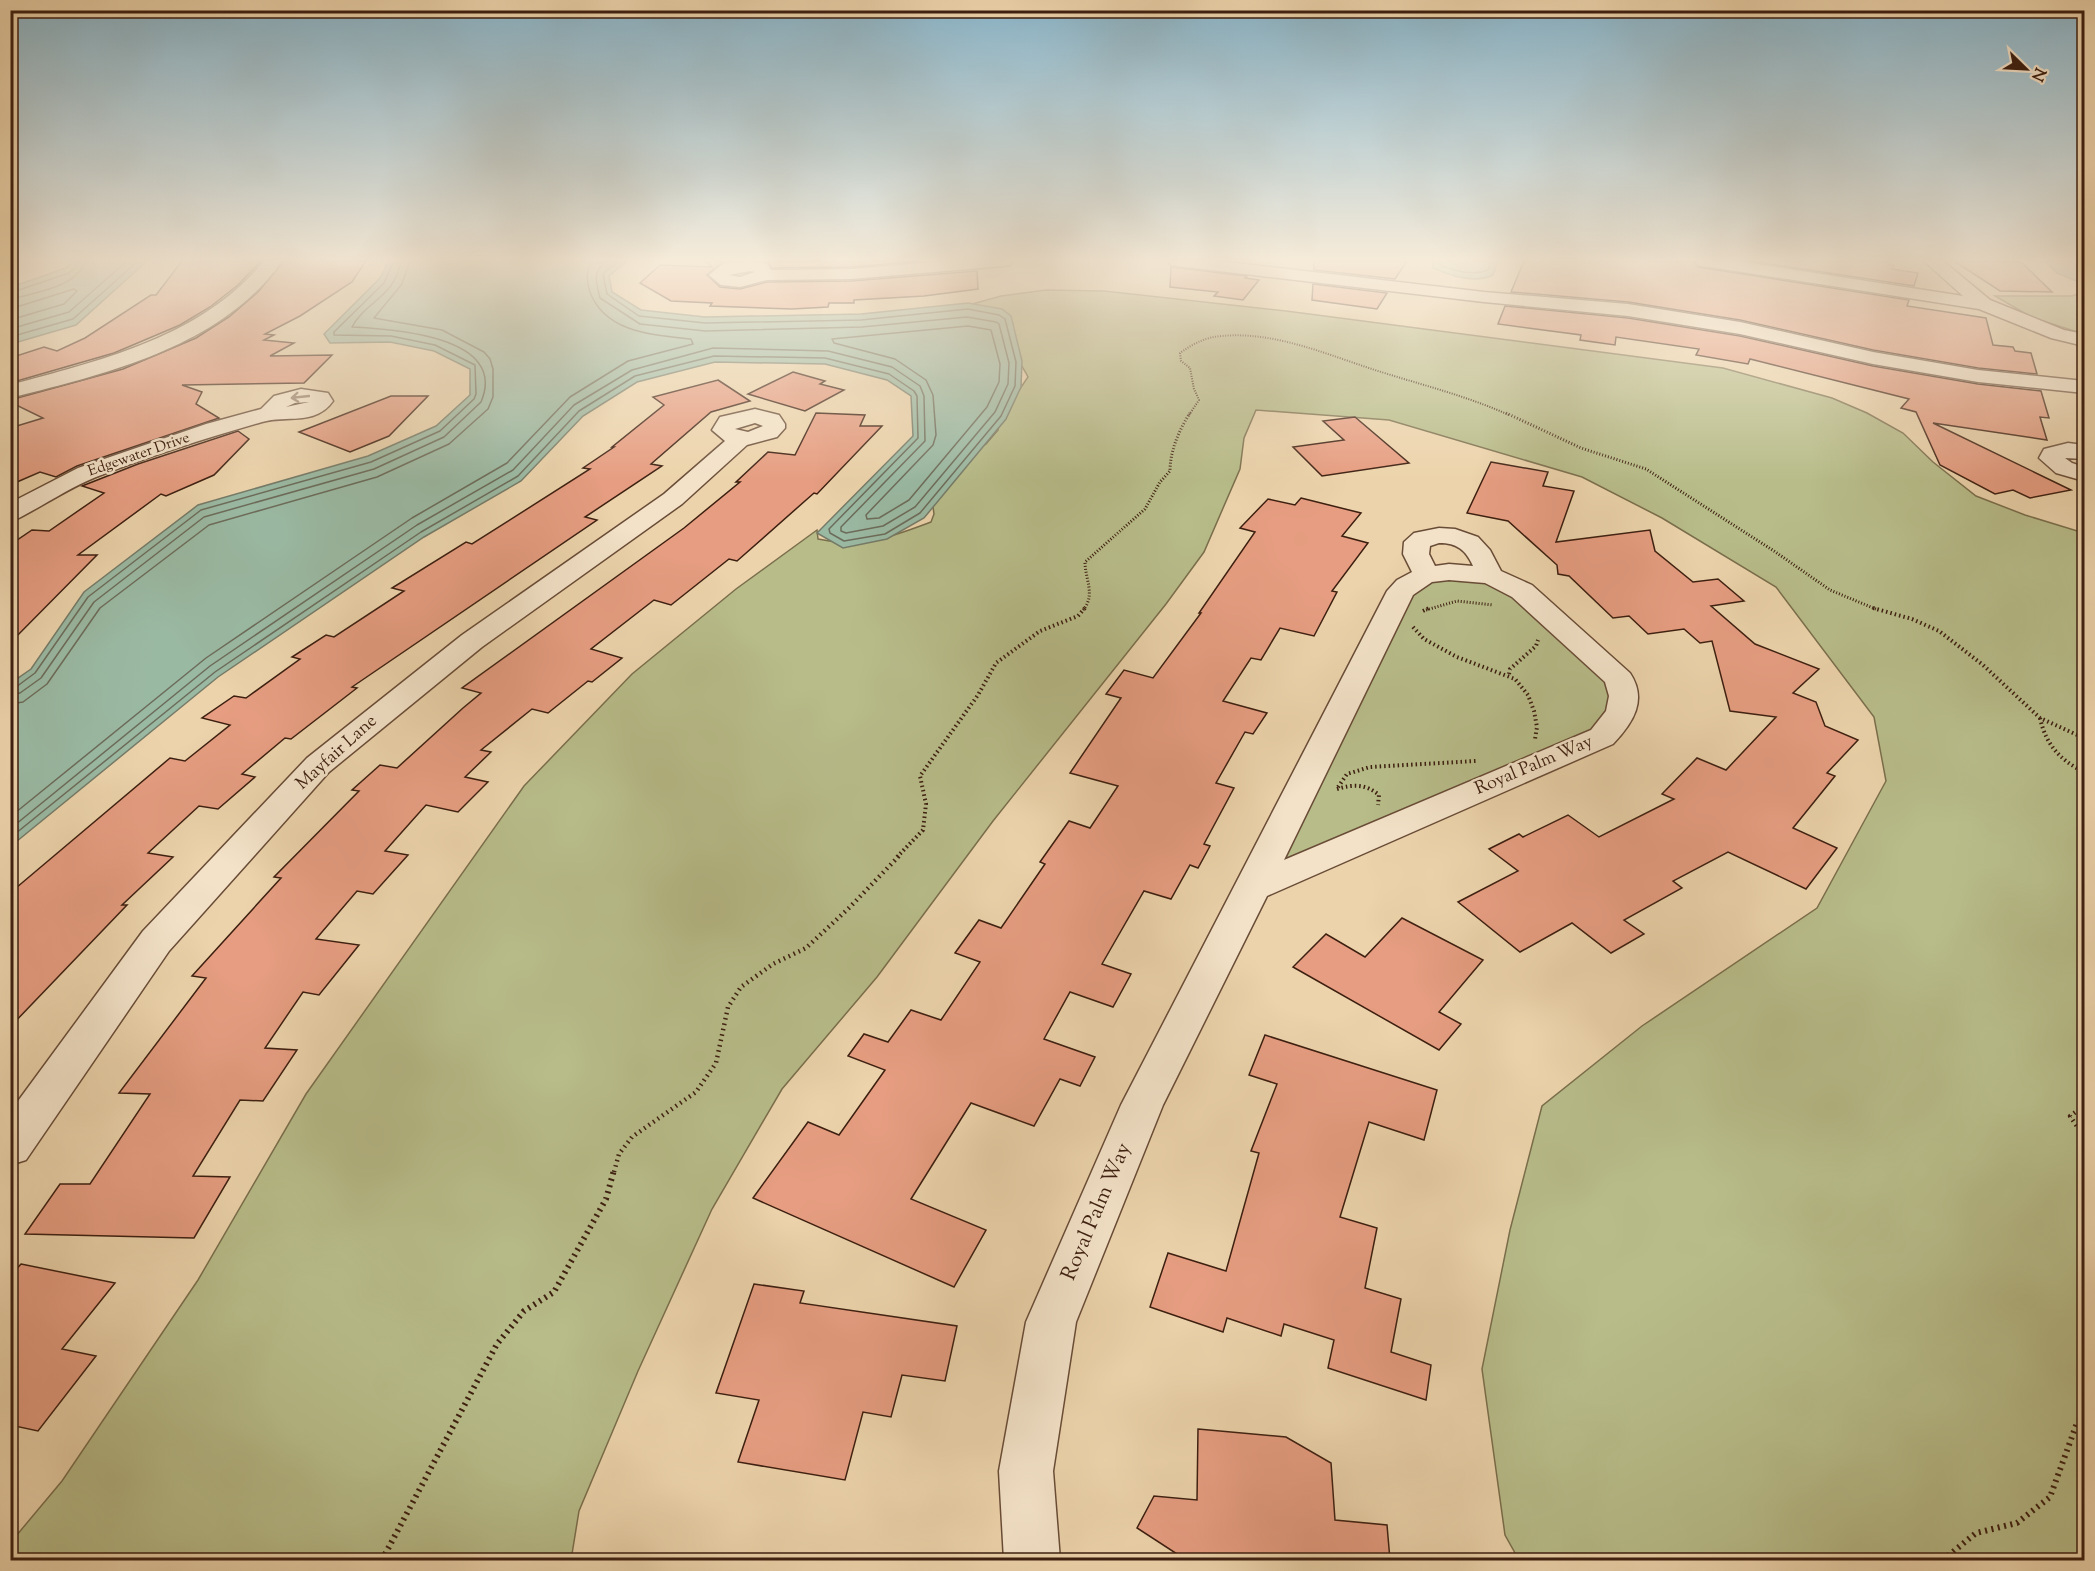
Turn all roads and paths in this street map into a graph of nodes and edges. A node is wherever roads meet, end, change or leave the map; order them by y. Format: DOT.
graph roads {
  1 [pos="180,334"];
  2 [pos="1768,334"];
  3 [pos="2059,334"];
  4 [pos="2085,340"];
  5 [pos="2084,388"];
  6 [pos="10,392"];
  7 [pos="274,412"];
  8 [pos="742,438"];
  9 [pos="2085,452"];
  10 [pos="2085,474"];
  11 [pos="10,513"];
  12 [pos="1501,607"];
  13 [pos="1400,615"];
  14 [pos="1539,636"];
  15 [pos="1509,674"];
  16 [pos="2040,718"];
  17 [pos="2085,738"];
  18 [pos="1529,746"];
  19 [pos="1479,761"];
  20 [pos="2085,772"];
  21 [pos="1336,789"];
  22 [pos="1330,798"];
  23 [pos="1375,812"];
  24 [pos="1253,888"];
  25 [pos="2085,1106"];
  26 [pos="2085,1137"];
  27 [pos="10,1147"];
  28 [pos="2085,1415"];
  29 [pos="382,1560"];
  30 [pos="1032,1560"];
  31 [pos="1943,1560"];
  1 -- 6 [label="street"];
  2 -- 5 [label="street"];
  3 -- 4 [label="street"];
  7 -- 11 [label="street, Edgewater Drive"];
  8 -- 27 [label="street, Mayfair Lane"];
  9 -- 10 [label="street"];
  12 -- 13 [label="path"];
  13 -- 15 [label="path"];
  13 -- 24 [label="street, Royal Palm Way"];
  13 -- 24 [label="street, Royal Palm Way"];
  14 -- 15 [label="path"];
  15 -- 18 [label="path"];
  16 -- 17 [label="path"];
  16 -- 20 [label="path"];
  16 -- 29 [label="path"];
  19 -- 21 [label="path"];
  21 -- 22 [label="path"];
  21 -- 23 [label="path"];
  24 -- 30 [label="street, Royal Palm Way"];
  25 -- 26 [label="path"];
  28 -- 31 [label="path"];
}
